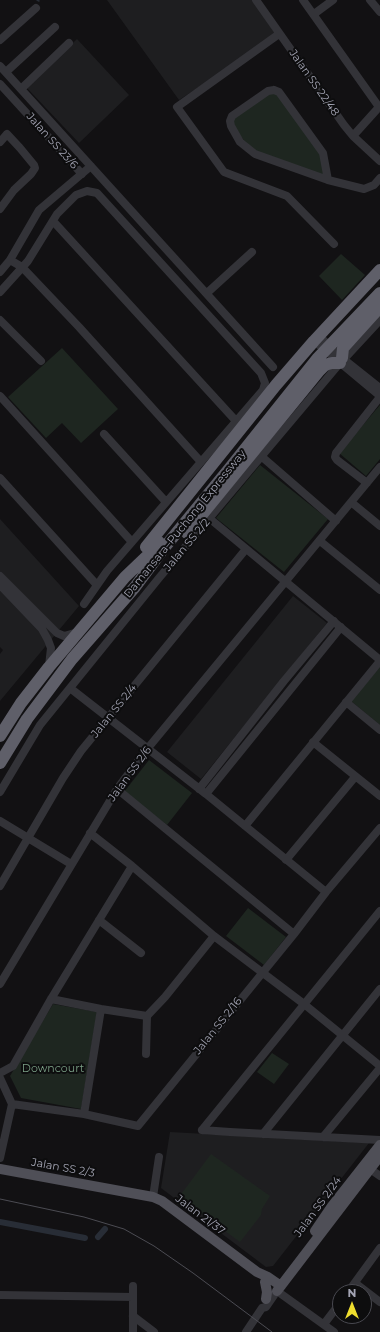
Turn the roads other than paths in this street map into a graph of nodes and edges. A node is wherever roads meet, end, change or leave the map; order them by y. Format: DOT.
graph roads {
  1 [pos="256,0"];
  2 [pos="303,0"];
  3 [pos="333,0"];
  4 [pos="370,0"];
  5 [pos="36,8"];
  6 [pos="380,12"];
  7 [pos="314,14"];
  8 [pos="54,27"];
  9 [pos="279,34"];
  10 [pos="0,40"];
  11 [pos="69,43"];
  12 [pos="3,69"];
  13 [pos="0,84"];
  14 [pos="21,89"];
  15 [pos="380,106"];
  16 [pos="353,136"];
  17 [pos="0,142"];
  18 [pos="380,161"];
  19 [pos="91,166"];
  20 [pos="82,174"];
  21 [pos="380,178"];
  22 [pos="328,180"];
  23 [pos="0,208"];
  24 [pos="53,221"];
  25 [pos="334,244"];
  26 [pos="252,252"];
  27 [pos="10,260"];
  28 [pos="22,267"];
  29 [pos="380,270"];
  30 [pos="0,272"];
  31 [pos="380,283"];
  32 [pos="0,292"];
  33 [pos="207,293"];
  34 [pos="380,293"];
  35 [pos="380,307"];
  36 [pos="0,320"];
  37 [pos="380,320"];
  38 [pos="329,325"];
  39 [pos="316,338"];
  40 [pos="350,339"];
  41 [pos="305,352"];
  42 [pos="342,360"];
  43 [pos="41,361"];
  44 [pos="324,366"];
  45 [pos="274,367"];
  46 [pos="380,388"];
  47 [pos="0,396"];
  48 [pos="380,397"];
  49 [pos="236,421"];
  50 [pos="104,434"];
  51 [pos="261,456"];
  52 [pos="201,462"];
  53 [pos="380,467"];
  54 [pos="0,478"];
  55 [pos="367,483"];
  56 [pos="166,502"];
  57 [pos="351,502"];
  58 [pos="209,518"];
  59 [pos="184,519"];
  60 [pos="336,521"];
  61 [pos="380,526"];
  62 [pos="320,541"];
  63 [pos="132,542"];
  64 [pos="246,549"];
  65 [pos="0,576"];
  66 [pos="125,577"];
  67 [pos="286,582"];
  68 [pos="96,584"];
  69 [pos="0,585"];
  70 [pos="135,587"];
  71 [pos="380,590"];
  72 [pos="84,604"];
  73 [pos="334,621"];
  74 [pos="341,627"];
  75 [pos="81,631"];
  76 [pos="380,661"];
  77 [pos="49,667"];
  78 [pos="70,688"];
  79 [pos="346,702"];
  80 [pos="109,718"];
  81 [pos="380,730"];
  82 [pos="0,736"];
  83 [pos="313,742"];
  84 [pos="148,748"];
  85 [pos="0,763"];
  86 [pos="355,777"];
  87 [pos="199,788"];
  88 [pos="117,789"];
  89 [pos="0,792"];
  90 [pos="206,794"];
  91 [pos="380,796"];
  92 [pos="0,821"];
  93 [pos="245,826"];
  94 [pos="380,828"];
  95 [pos="90,833"];
  96 [pos="28,838"];
  97 [pos="286,860"];
  98 [pos="71,864"];
  99 [pos="132,866"];
  100 [pos="0,886"];
  101 [pos="326,892"];
  102 [pos="380,910"];
  103 [pos="99,920"];
  104 [pos="294,934"];
  105 [pos="214,936"];
  106 [pos="140,953"];
  107 [pos="262,972"];
  108 [pos="0,984"];
  109 [pos="380,989"];
  110 [pos="51,999"];
  111 [pos="304,1004"];
  112 [pos="100,1009"];
  113 [pos="147,1016"];
  114 [pos="343,1035"];
  115 [pos="146,1054"];
  116 [pos="380,1067"];
  117 [pos="0,1073"];
  118 [pos="0,1078"];
  119 [pos="12,1104"];
  120 [pos="84,1114"];
  121 [pos="263,1134"];
  122 [pos="323,1137"];
  123 [pos="380,1140"];
  124 [pos="380,1145"];
  125 [pos="380,1156"];
  126 [pos="159,1157"];
  127 [pos="0,1158"];
  128 [pos="370,1168"];
  129 [pos="0,1169"];
  130 [pos="358,1173"];
  131 [pos="380,1176"];
  132 [pos="122,1191"];
  133 [pos="153,1197"];
  134 [pos="380,1248"];
  135 [pos="284,1275"];
  136 [pos="266,1280"];
  137 [pos="354,1283"];
  138 [pos="133,1286"];
  139 [pos="277,1287"];
  140 [pos="0,1294"];
  141 [pos="133,1297"];
  142 [pos="380,1302"];
  143 [pos="264,1304"];
  144 [pos="332,1314"];
  145 [pos="133,1316"];
  146 [pos="324,1324"];
  147 [pos="133,1332"];
  148 [pos="154,1332"];
  149 [pos="246,1332"];
  150 [pos="334,1332"];
  1 -- 9 [label="street, Jalan SS 22/48"];
  2 -- 7 [label="street"];
  3 -- 7 [label="street"];
  4 -- 6 [label="street"];
  5 -- 10 [label="street"];
  7 -- 15 [label="street"];
  8 -- 12 [label="street"];
  9 -- 16 [label="street, Jalan SS 22/48"];
  9 -- 25 [label="street"];
  11 -- 14 [label="street"];
  12 -- 14 [label="street"];
  13 -- 20 [label="street, Jalan SS 23/6"];
  14 -- 19 [label="street"];
  15 -- 16 [label="street"];
  16 -- 18 [label="street, Jalan SS 22/48"];
  17 -- 23 [label="street"];
  19 -- 20 [label="street"];
  19 -- 33 [label="street"];
  20 -- 27 [label="street, Jalan SS 23/6"];
  21 -- 22 [label="street"];
  22 -- 22 [label="street"];
  24 -- 28 [label="street"];
  24 -- 49 [label="street"];
  24 -- 49 [label="street"];
  26 -- 33 [label="street"];
  27 -- 28 [label="street"];
  27 -- 30 [label="street, Jalan SS 23/6"];
  28 -- 32 [label="street"];
  28 -- 52 [label="street"];
  29 -- 38 [label="highway"];
  31 -- 59 [label="highway, Damansara–Puchong Expressway"];
  33 -- 45 [label="street"];
  34 -- 59 [label="highway, Damansara–Puchong Expressway"];
  35 -- 40 [label="highway"];
  36 -- 43 [label="street"];
  37 -- 42 [label="street, Jalan SS 2/2"];
  38 -- 39 [label="highway"];
  38 -- 40 [label="highway"];
  39 -- 41 [label="highway"];
  39 -- 42 [label="street"];
  40 -- 42 [label="highway"];
  41 -- 44 [label="highway"];
  41 -- 66 [label="highway"];
  42 -- 44 [label="highway"];
  42 -- 46 [label="street"];
  42 -- 48 [label="street"];
  42 -- 51 [label="street, Jalan SS 2/2"];
  44 -- 70 [label="highway"];
  47 -- 63 [label="street"];
  48 -- 55 [label="street"];
  49 -- 52 [label="street"];
  50 -- 56 [label="street"];
  51 -- 58 [label="street, Jalan SS 2/2"];
  51 -- 60 [label="street"];
  52 -- 56 [label="street"];
  53 -- 55 [label="street, Jalan SS 2/6"];
  54 -- 68 [label="street"];
  55 -- 57 [label="street, Jalan SS 2/6"];
  56 -- 63 [label="street"];
  57 -- 60 [label="street, Jalan SS 2/6"];
  57 -- 61 [label="street"];
  58 -- 64 [label="street"];
  58 -- 78 [label="street, Jalan SS 2/2"];
  59 -- 66 [label="highway, Damansara–Puchong Expressway"];
  59 -- 70 [label="highway, Damansara–Puchong Expressway"];
  60 -- 62 [label="street, Jalan SS 2/6"];
  62 -- 67 [label="street, Jalan SS 2/6"];
  62 -- 71 [label="street"];
  63 -- 68 [label="street"];
  64 -- 67 [label="street"];
  64 -- 80 [label="street, Jalan SS 2/4"];
  65 -- 75 [label="street"];
  66 -- 75 [label="highway, Damansara–Puchong Expressway"];
  67 -- 73 [label="street"];
  67 -- 84 [label="street, Jalan SS 2/6"];
  68 -- 72 [label="street"];
  69 -- 77 [label="street"];
  70 -- 85 [label="highway, Damansara–Puchong Expressway"];
  73 -- 74 [label="street"];
  73 -- 87 [label="street"];
  74 -- 76 [label="street"];
  74 -- 90 [label="street"];
  75 -- 77 [label="highway, Damansara–Puchong Expressway"];
  76 -- 79 [label="street"];
  77 -- 82 [label="highway, Damansara–Puchong Expressway"];
  78 -- 80 [label="street"];
  78 -- 89 [label="street, Jalan SS 2/2"];
  79 -- 81 [label="street"];
  79 -- 83 [label="street"];
  80 -- 84 [label="street"];
  80 -- 96 [label="street, Jalan SS 2/4"];
  83 -- 86 [label="street"];
  83 -- 93 [label="street"];
  84 -- 87 [label="street"];
  84 -- 88 [label="street, Jalan SS 2/6"];
  86 -- 91 [label="street"];
  86 -- 97 [label="street"];
  87 -- 90 [label="street"];
  88 -- 95 [label="street, Jalan SS 2/6"];
  88 -- 104 [label="street"];
  90 -- 93 [label="street"];
  92 -- 96 [label="street"];
  93 -- 97 [label="street"];
  94 -- 101 [label="street, Jalan SS 2/16"];
  95 -- 98 [label="street, Jalan SS 2/6"];
  95 -- 99 [label="street"];
  96 -- 98 [label="street"];
  96 -- 100 [label="street, Jalan SS 2/4"];
  97 -- 101 [label="street"];
  98 -- 108 [label="street, Jalan SS 2/6"];
  99 -- 103 [label="street"];
  99 -- 105 [label="street"];
  101 -- 104 [label="street, Jalan SS 2/16"];
  102 -- 111 [label="street"];
  103 -- 106 [label="street"];
  103 -- 110 [label="street"];
  104 -- 107 [label="street, Jalan SS 2/16"];
  105 -- 107 [label="street"];
  105 -- 113 [label="street"];
  107 -- 111 [label="street"];
  107 -- 120 [label="street, Jalan SS 2/16"];
  109 -- 114 [label="street"];
  110 -- 112 [label="street"];
  110 -- 117 [label="street"];
  111 -- 114 [label="street"];
  111 -- 121 [label="street"];
  112 -- 113 [label="street"];
  112 -- 120 [label="street"];
  113 -- 115 [label="street"];
  114 -- 116 [label="street"];
  114 -- 121 [label="street"];
  116 -- 122 [label="street"];
  118 -- 119 [label="street"];
  119 -- 120 [label="street, Jalan SS 2/16"];
  119 -- 127 [label="street"];
  121 -- 122 [label="street"];
  122 -- 123 [label="street"];
  124 -- 130 [label="main road, Jalan SS 2/24"];
  125 -- 128 [label="main road, Jalan SS 2/24"];
  126 -- 133 [label="street"];
  128 -- 130 [label="main road"];
  128 -- 131 [label="street"];
  128 -- 139 [label="main road, Jalan SS 2/24"];
  129 -- 132 [label="main road, Jalan SS 2/3"];
  130 -- 135 [label="main road, Jalan SS 2/24"];
  132 -- 133 [label="main road, Jalan 21/37"];
  133 -- 136 [label="main road, Jalan 21/37"];
  134 -- 137 [label="street"];
  135 -- 136 [label="main road"];
  135 -- 139 [label="main road, Jalan SS 2/24"];
  136 -- 139 [label="main road, Jalan 21/37"];
  136 -- 143 [label="main road"];
  137 -- 142 [label="street"];
  138 -- 141 [label="street"];
  139 -- 143 [label="street"];
  139 -- 146 [label="street"];
  140 -- 141 [label="street"];
  141 -- 145 [label="street"];
  143 -- 149 [label="street"];
  144 -- 146 [label="street"];
  145 -- 147 [label="street"];
  145 -- 148 [label="street"];
  146 -- 150 [label="street"];
}
